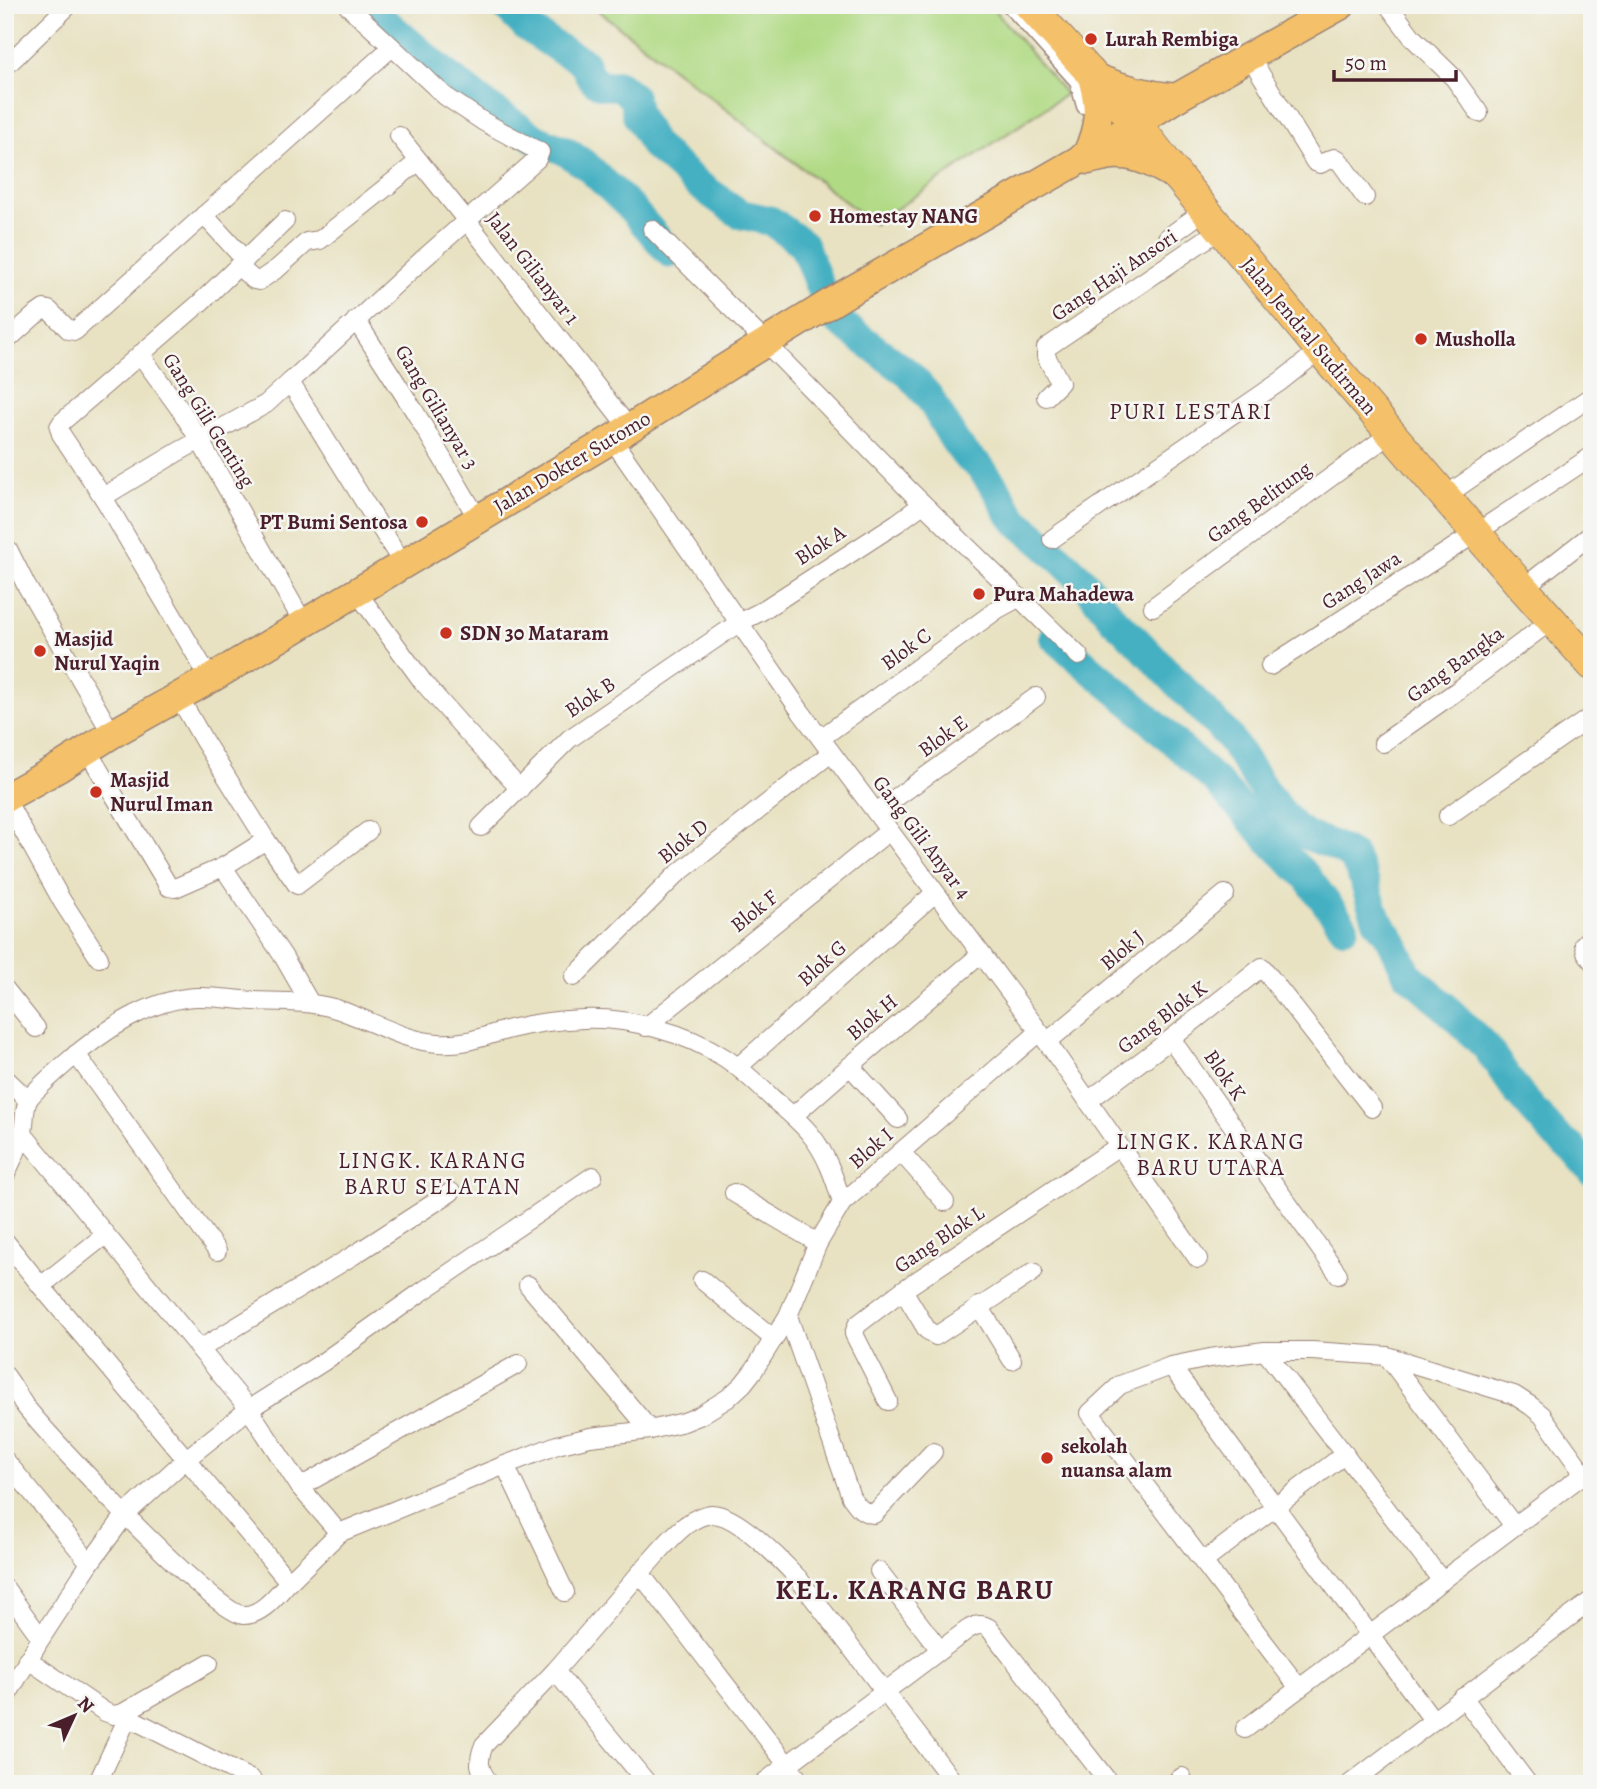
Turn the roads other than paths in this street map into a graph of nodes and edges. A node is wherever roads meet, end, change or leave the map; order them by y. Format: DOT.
graph roads {
  1 [pos="69,5"];
  2 [pos="347,5"];
  3 [pos="1009,5"];
  4 [pos="1029,5"];
  5 [pos="1341,5"];
  6 [pos="1388,5"];
  7 [pos="392,47"];
  8 [pos="1250,57"];
  9 [pos="5,67"];
  10 [pos="1095,85"];
  11 [pos="1176,98"];
  12 [pos="1479,113"];
  13 [pos="1137,124"];
  14 [pos="399,136"];
  15 [pos="419,160"];
  16 [pos="1080,160"];
  17 [pos="1178,177"];
  18 [pos="1365,197"];
  19 [pos="204,215"];
  20 [pos="467,220"];
  21 [pos="1213,220"];
  22 [pos="285,221"];
  23 [pos="652,229"];
  24 [pos="1167,238"];
  25 [pos="241,263"];
  26 [pos="356,320"];
  27 [pos="5,342"];
  28 [pos="759,346"];
  29 [pos="1320,351"];
  30 [pos="140,354"];
  31 [pos="290,382"];
  32 [pos="1592,396"];
  33 [pos="1046,397"];
  34 [pos="620,434"];
  35 [pos="1391,434"];
  36 [pos="200,441"];
  37 [pos="1592,456"];
  38 [pos="1446,496"];
  39 [pos="103,497"];
  40 [pos="918,508"];
  41 [pos="478,519"];
  42 [pos="1476,533"];
  43 [pos="1592,534"];
  44 [pos="1052,539"];
  45 [pos="5,554"];
  46 [pos="403,564"];
  47 [pos="1523,588"];
  48 [pos="357,592"];
  49 [pos="1020,597"];
  50 [pos="1153,607"];
  51 [pos="1552,620"];
  52 [pos="740,622"];
  53 [pos="304,624"];
  54 [pos="1079,656"];
  55 [pos="1592,665"];
  56 [pos="1270,666"];
  57 [pos="210,679"];
  58 [pos="179,697"];
  59 [pos="1036,697"];
  60 [pos="1592,716"];
  61 [pos="112,734"];
  62 [pos="1383,743"];
  63 [pos="826,746"];
  64 [pos="87,750"];
  65 [pos="520,789"];
  66 [pos="5,798"];
  67 [pos="876,813"];
  68 [pos="1448,816"];
  69 [pos="481,827"];
  70 [pos="368,831"];
  71 [pos="890,831"];
  72 [pos="266,841"];
  73 [pos="223,867"];
  74 [pos="935,893"];
  75 [pos="1225,894"];
  76 [pos="1592,935"];
  77 [pos="981,954"];
  78 [pos="99,958"];
  79 [pos="1592,961"];
  80 [pos="574,977"];
  81 [pos="5,989"];
  82 [pos="310,1003"];
  83 [pos="646,1027"];
  84 [pos="36,1028"];
  85 [pos="1043,1037"];
  86 [pos="1171,1039"];
  87 [pos="76,1054"];
  88 [pos="850,1066"];
  89 [pos="738,1067"];
  90 [pos="5,1077"];
  91 [pos="28,1100"];
  92 [pos="1088,1101"];
  93 [pos="1372,1108"];
  94 [pos="793,1116"];
  95 [pos="898,1119"];
  96 [pos="23,1134"];
  97 [pos="1119,1146"];
  98 [pos="901,1152"];
  99 [pos="5,1176"];
  100 [pos="593,1176"];
  101 [pos="451,1192"];
  102 [pos="734,1194"];
  103 [pos="945,1202"];
  104 [pos="842,1203"];
  105 [pos="105,1235"];
  106 [pos="5,1241"];
  107 [pos="818,1243"];
  108 [pos="217,1251"];
  109 [pos="1198,1259"];
  110 [pos="1033,1272"];
  111 [pos="1338,1274"];
  112 [pos="702,1280"];
  113 [pos="528,1284"];
  114 [pos="41,1286"];
  115 [pos="903,1290"];
  116 [pos="979,1306"];
  117 [pos="788,1316"];
  118 [pos="774,1339"];
  119 [pos="200,1349"];
  120 [pos="1265,1351"];
  121 [pos="1387,1356"];
  122 [pos="1012,1360"];
  123 [pos="518,1364"];
  124 [pos="1171,1366"];
  125 [pos="5,1375"];
  126 [pos="888,1401"];
  127 [pos="248,1409"];
  128 [pos="650,1430"];
  129 [pos="933,1452"];
  130 [pos="1345,1454"];
  131 [pos="5,1460"];
  132 [pos="185,1460"];
  133 [pos="505,1465"];
  134 [pos="300,1487"];
  135 [pos="1275,1507"];
  136 [pos="125,1514"];
  137 [pos="1514,1527"];
  138 [pos="339,1533"];
  139 [pos="1203,1562"];
  140 [pos="90,1563"];
  141 [pos="880,1571"];
  142 [pos="640,1573"];
  143 [pos="1442,1581"];
  144 [pos="289,1582"];
  145 [pos="5,1588"];
  146 [pos="565,1592"];
  147 [pos="1592,1600"];
  148 [pos="1369,1635"];
  149 [pos="41,1638"];
  150 [pos="940,1650"];
  151 [pos="27,1659"];
  152 [pos="209,1662"];
  153 [pos="555,1671"];
  154 [pos="1299,1688"];
  155 [pos="885,1692"];
  156 [pos="1463,1697"];
  157 [pos="5,1699"];
  158 [pos="125,1715"];
  159 [pos="1433,1720"];
  160 [pos="1245,1729"];
  161 [pos="787,1765"];
  162 [pos="97,1784"];
  163 [pos="248,1784"];
  164 [pos="490,1784"];
  165 [pos="648,1784"];
  166 [pos="762,1784"];
  167 [pos="802,1784"];
  168 [pos="955,1784"];
  169 [pos="1110,1784"];
  170 [pos="1350,1784"];
  171 [pos="1528,1784"];
  1 -- 9 [label="street"];
  2 -- 7 [label="street"];
  3 -- 10 [label="street"];
  4 -- 10 [label="highway, Jalan Jendral Sudirman"];
  5 -- 8 [label="main road, Jalan Dokter Sutomo"];
  6 -- 12 [label="street"];
  7 -- 19 [label="street"];
  7 -- 20 [label="street"];
  8 -- 11 [label="main road, Jalan Dokter Sutomo"];
  8 -- 18 [label="street"];
  10 -- 11 [label="main road"];
  10 -- 13 [label="highway, Jalan Jendral Sudirman"];
  10 -- 16 [label="main road"];
  11 -- 13 [label="main road, Jalan Dokter Sutomo"];
  13 -- 16 [label="main road, Jalan Dokter Sutomo"];
  13 -- 17 [label="highway, Jalan Jendral Sudirman"];
  14 -- 15 [label="street, Jalan Gilianyar 1"];
  15 -- 20 [label="street, Jalan Gilianyar 1"];
  15 -- 25 [label="street"];
  16 -- 17 [label="main road"];
  16 -- 28 [label="main road, Jalan Dokter Sutomo"];
  17 -- 21 [label="highway, Jalan Jendral Sudirman"];
  19 -- 25 [label="street"];
  19 -- 27 [label="street"];
  20 -- 26 [label="street"];
  20 -- 34 [label="street, Jalan Gilianyar 1"];
  21 -- 24 [label="street, Gang Haji Ansori"];
  21 -- 29 [label="highway, Jalan Jendral Sudirman"];
  21 -- 33 [label="street, Gang Haji Ansori"];
  22 -- 25 [label="street, Gang Gili Genting"];
  23 -- 28 [label="street"];
  25 -- 30 [label="street, Gang Gili Genting"];
  26 -- 31 [label="street"];
  26 -- 41 [label="street, Gang Gilianyar 3"];
  28 -- 34 [label="main road, Jalan Dokter Sutomo"];
  28 -- 40 [label="street"];
  29 -- 35 [label="highway, Jalan Jendral Sudirman"];
  29 -- 44 [label="street"];
  30 -- 36 [label="street, Gang Gili Genting"];
  30 -- 39 [label="street"];
  31 -- 36 [label="street"];
  31 -- 46 [label="street"];
  32 -- 38 [label="street"];
  34 -- 41 [label="main road, Jalan Dokter Sutomo"];
  34 -- 52 [label="street, Gang Gili Anyar 4"];
  35 -- 38 [label="highway, Jalan Jendral Sudirman"];
  35 -- 50 [label="street, Gang Belitung"];
  36 -- 39 [label="street"];
  36 -- 53 [label="street, Gang Gili Genting"];
  37 -- 42 [label="street, Gang Jawa"];
  38 -- 42 [label="highway, Jalan Jendral Sudirman"];
  39 -- 57 [label="street"];
  40 -- 49 [label="street"];
  40 -- 52 [label="street, Blok A"];
  41 -- 46 [label="main road, Jalan Dokter Sutomo"];
  42 -- 47 [label="highway, Jalan Jendral Sudirman"];
  42 -- 56 [label="street, Gang Jawa"];
  43 -- 47 [label="street"];
  45 -- 61 [label="street"];
  46 -- 48 [label="main road, Jalan Dokter Sutomo"];
  47 -- 51 [label="highway, Jalan Jendral Sudirman"];
  48 -- 53 [label="main road, Jalan Dokter Sutomo"];
  48 -- 65 [label="street"];
  49 -- 54 [label="street"];
  49 -- 63 [label="street, Blok C"];
  51 -- 55 [label="highway, Jalan Jendral Sudirman"];
  51 -- 62 [label="street, Gang Bangka"];
  52 -- 63 [label="street, Gang Gili Anyar 4"];
  52 -- 65 [label="street, Blok B"];
  53 -- 57 [label="main road, Jalan Dokter Sutomo"];
  57 -- 58 [label="main road, Jalan Dokter Sutomo"];
  58 -- 61 [label="main road, Jalan Dokter Sutomo"];
  58 -- 72 [label="street"];
  59 -- 67 [label="street, Blok E"];
  60 -- 68 [label="street"];
  61 -- 64 [label="main road, Jalan Dokter Sutomo"];
  63 -- 67 [label="street, Gang Gili Anyar 4"];
  63 -- 80 [label="street, Blok D"];
  64 -- 66 [label="main road, Jalan Dokter Sutomo"];
  64 -- 73 [label="street"];
  65 -- 69 [label="street, Blok B"];
  66 -- 78 [label="street"];
  67 -- 71 [label="street, Gang Gili Anyar 4"];
  70 -- 72 [label="street"];
  71 -- 74 [label="street, Gang Gili Anyar 4"];
  71 -- 83 [label="street, Blok F"];
  72 -- 73 [label="street"];
  73 -- 82 [label="street"];
  74 -- 77 [label="street, Gang Gili Anyar 4"];
  74 -- 89 [label="street, Blok G"];
  75 -- 85 [label="street, Blok J"];
  76 -- 79 [label="street"];
  77 -- 85 [label="street, Gang Gili Anyar 4"];
  77 -- 88 [label="street, Blok H"];
  81 -- 84 [label="street"];
  82 -- 83 [label="street"];
  82 -- 87 [label="street"];
  83 -- 89 [label="street"];
  85 -- 92 [label="street, Gang Gili Anyar 4"];
  85 -- 98 [label="street, Blok I"];
  86 -- 92 [label="street, Gang Blok K"];
  86 -- 93 [label="street, Gang Blok K"];
  86 -- 111 [label="street, Blok K"];
  87 -- 91 [label="street"];
  87 -- 108 [label="street"];
  88 -- 94 [label="street, Blok H"];
  88 -- 95 [label="street"];
  89 -- 94 [label="street"];
  90 -- 91 [label="street"];
  91 -- 96 [label="street"];
  92 -- 97 [label="street, Gang Gili Anyar 4"];
  94 -- 104 [label="street"];
  96 -- 99 [label="street"];
  96 -- 105 [label="street"];
  97 -- 109 [label="street, Gang Gili Anyar 4"];
  97 -- 115 [label="street, Gang Blok L"];
  98 -- 103 [label="street"];
  98 -- 104 [label="street, Blok I"];
  100 -- 127 [label="street"];
  101 -- 119 [label="street"];
  102 -- 107 [label="street"];
  104 -- 107 [label="street, Blok I"];
  105 -- 114 [label="street"];
  105 -- 119 [label="street"];
  106 -- 114 [label="street"];
  107 -- 117 [label="street, Blok I"];
  110 -- 116 [label="street"];
  112 -- 118 [label="street"];
  113 -- 128 [label="street"];
  114 -- 132 [label="street"];
  115 -- 116 [label="street"];
  115 -- 126 [label="street, Gang Blok L"];
  116 -- 122 [label="street"];
  117 -- 118 [label="street, Blok I"];
  117 -- 129 [label="street"];
  118 -- 128 [label="street, Blok I"];
  119 -- 127 [label="street"];
  120 -- 121 [label="street"];
  120 -- 124 [label="street"];
  120 -- 130 [label="street"];
  121 -- 137 [label="street"];
  121 -- 137 [label="street"];
  123 -- 134 [label="street"];
  124 -- 135 [label="street"];
  124 -- 139 [label="street"];
  125 -- 136 [label="street"];
  127 -- 132 [label="street"];
  127 -- 134 [label="street"];
  128 -- 133 [label="street, Blok I"];
  130 -- 135 [label="street"];
  130 -- 143 [label="street"];
  131 -- 140 [label="street"];
  132 -- 136 [label="street"];
  132 -- 144 [label="street"];
  133 -- 138 [label="street, Blok I"];
  133 -- 146 [label="street"];
  134 -- 138 [label="street"];
  135 -- 139 [label="street"];
  135 -- 148 [label="street"];
  136 -- 140 [label="street"];
  136 -- 144 [label="street"];
  137 -- 143 [label="street"];
  138 -- 144 [label="street"];
  139 -- 154 [label="street"];
  140 -- 149 [label="street"];
  141 -- 150 [label="street"];
  142 -- 153 [label="street"];
  142 -- 155 [label="street"];
  142 -- 161 [label="street"];
  143 -- 148 [label="street"];
  145 -- 149 [label="street"];
  147 -- 156 [label="street"];
  148 -- 154 [label="street"];
  148 -- 159 [label="street"];
  149 -- 151 [label="street"];
  150 -- 155 [label="street"];
  150 -- 169 [label="street"];
  151 -- 157 [label="street"];
  151 -- 158 [label="street"];
  152 -- 158 [label="street"];
  153 -- 164 [label="street"];
  153 -- 165 [label="street"];
  154 -- 160 [label="street"];
  155 -- 161 [label="street"];
  155 -- 168 [label="street"];
  156 -- 159 [label="street"];
  156 -- 171 [label="street"];
  158 -- 162 [label="street"];
  158 -- 163 [label="street"];
  159 -- 170 [label="street"];
  161 -- 166 [label="street"];
  161 -- 167 [label="street"];
}
